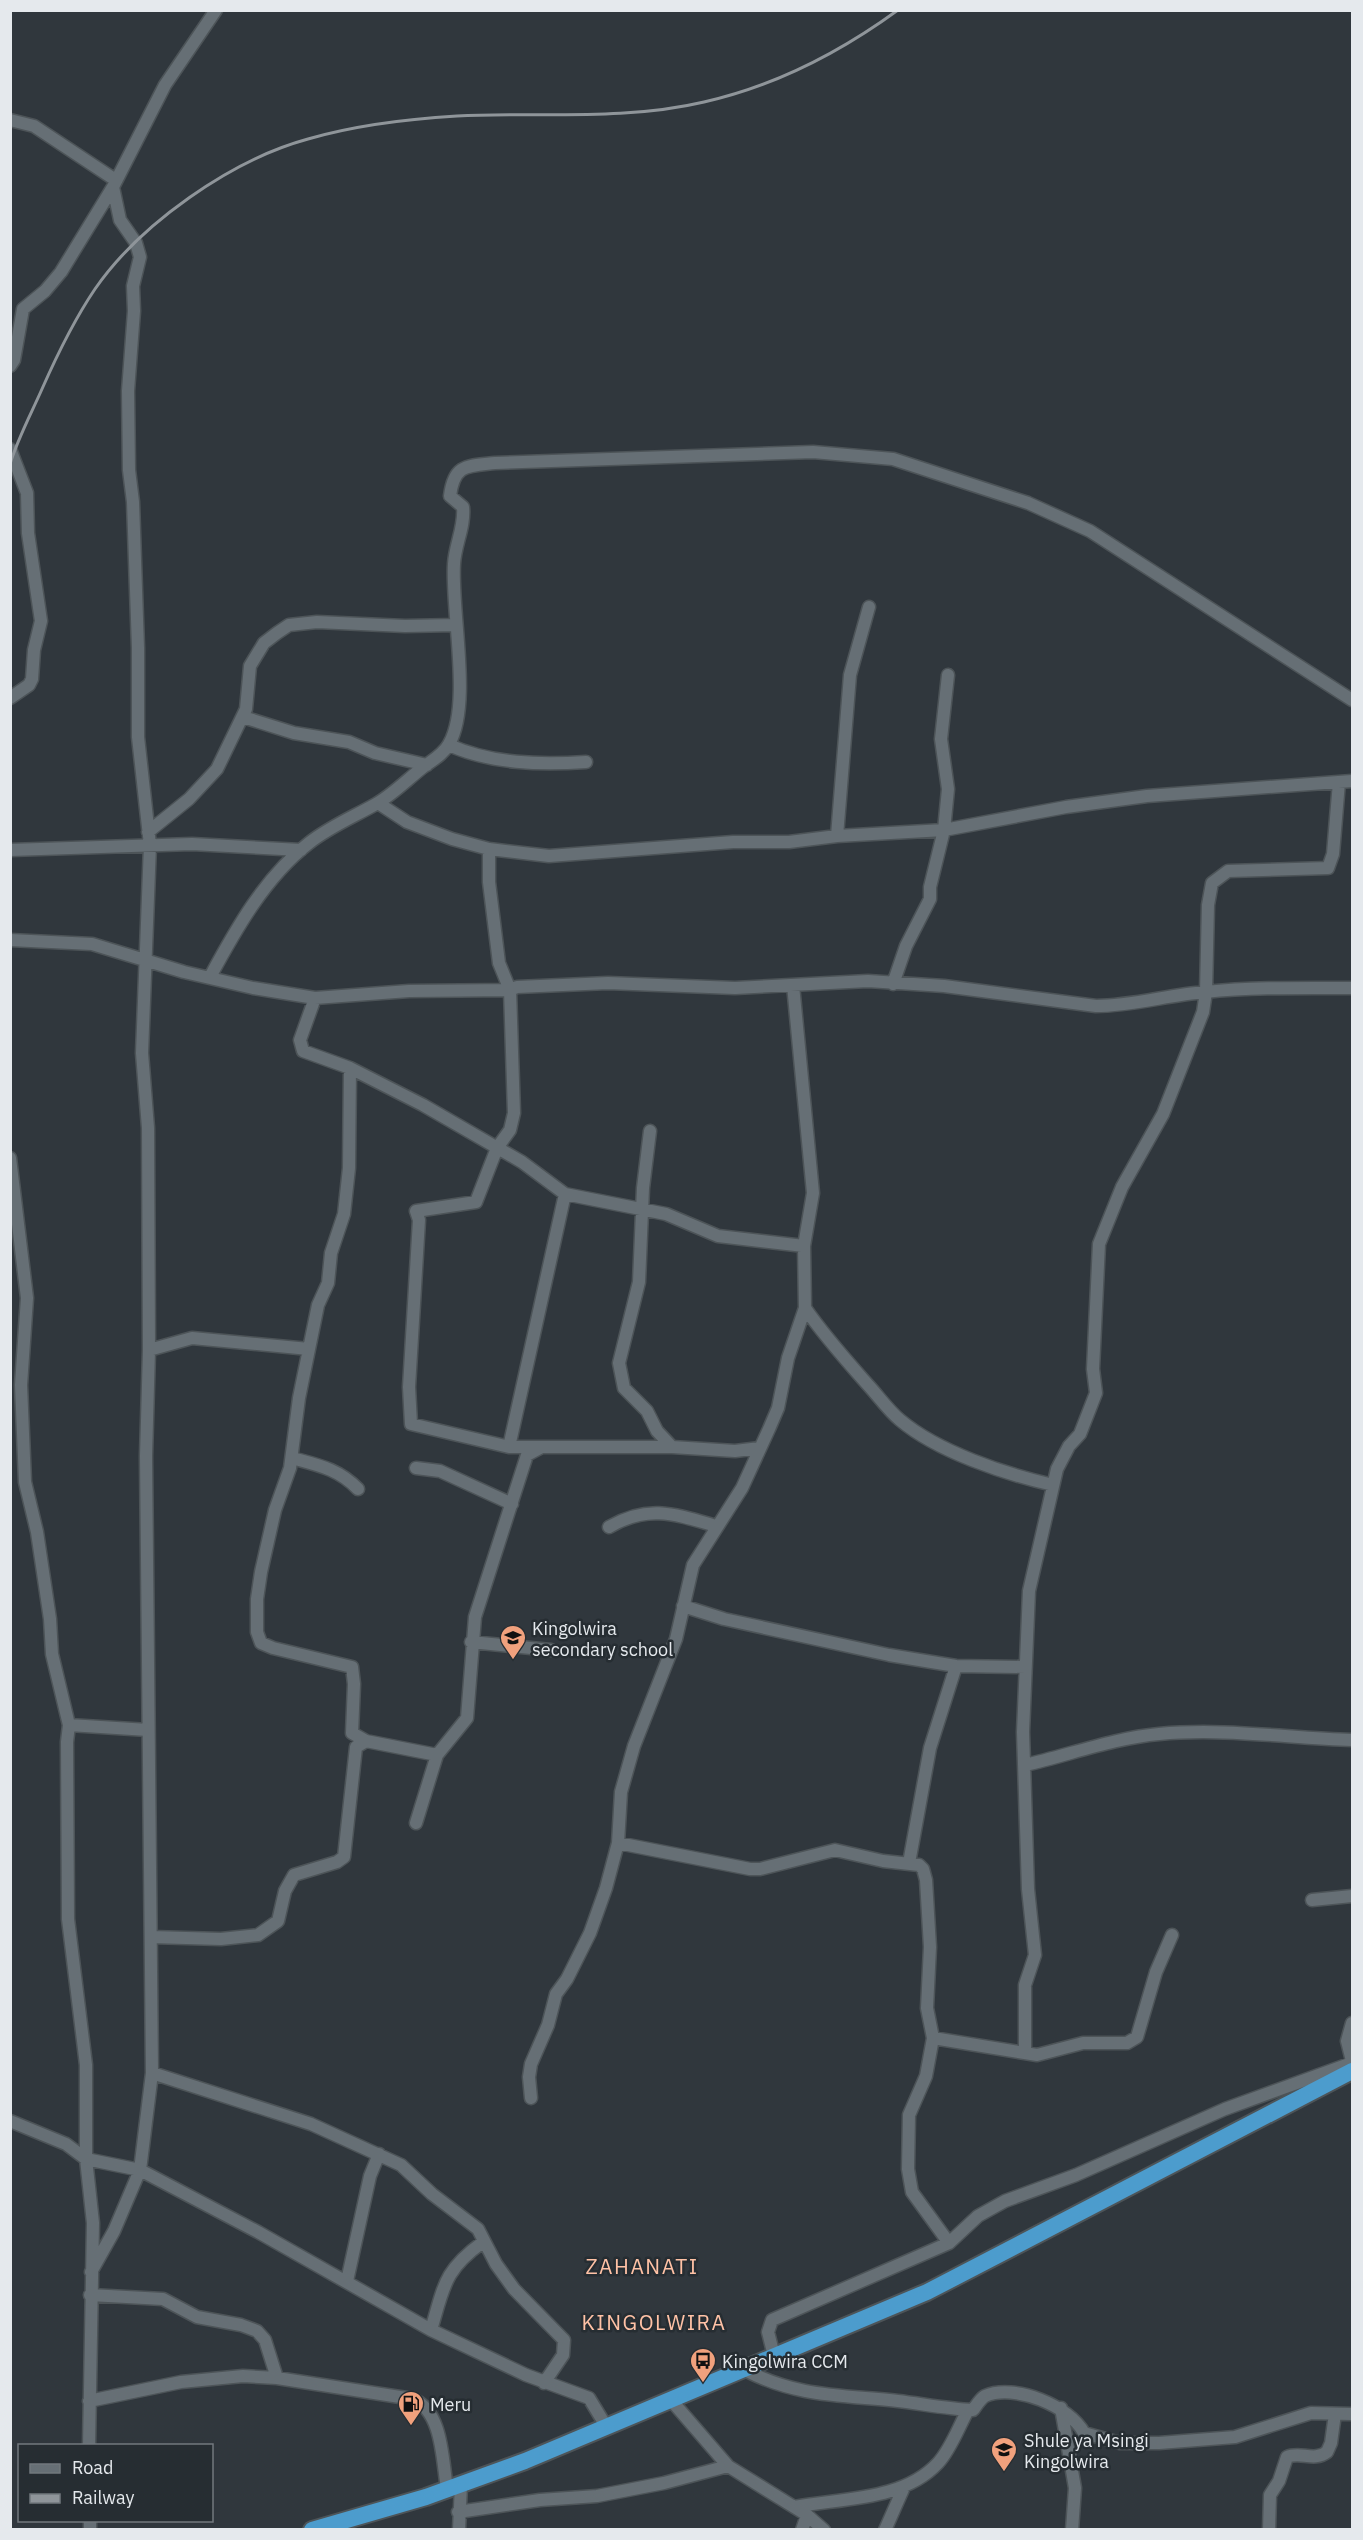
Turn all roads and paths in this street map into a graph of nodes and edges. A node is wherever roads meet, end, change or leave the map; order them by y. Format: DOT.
graph roads {
  1 [pos="216,10"];
  2 [pos="10,120"];
  3 [pos="113,183"];
  4 [pos="10,366"];
  5 [pos="10,449"];
  6 [pos="869,607"];
  7 [pos="456,626"];
  8 [pos="948,675"];
  9 [pos="10,698"];
  10 [pos="1353,700"];
  11 [pos="243,717"];
  12 [pos="449,745"];
  13 [pos="586,762"];
  14 [pos="427,765"];
  15 [pos="1353,781"];
  16 [pos="1339,782"];
  17 [pos="378,803"];
  18 [pos="944,830"];
  19 [pos="837,836"];
  20 [pos="149,838"];
  21 [pos="489,849"];
  22 [pos="10,850"];
  23 [pos="300,850"];
  24 [pos="10,940"];
  25 [pos="145,958"];
  26 [pos="210,977"];
  27 [pos="893,984"];
  28 [pos="793,985"];
  29 [pos="1353,988"];
  30 [pos="510,990"];
  31 [pos="1206,992"];
  32 [pos="315,998"];
  33 [pos="350,1068"];
  34 [pos="650,1131"];
  35 [pos="497,1148"];
  36 [pos="10,1158"];
  37 [pos="565,1194"];
  38 [pos="642,1210"];
  39 [pos="804,1246"];
  40 [pos="16,1260"];
  41 [pos="805,1308"];
  42 [pos="309,1349"];
  43 [pos="149,1350"];
  44 [pos="543,1446"];
  45 [pos="509,1447"];
  46 [pos="672,1447"];
  47 [pos="760,1448"];
  48 [pos="292,1458"];
  49 [pos="416,1468"];
  50 [pos="1053,1485"];
  51 [pos="358,1489"];
  52 [pos="512,1504"];
  53 [pos="716,1526"];
  54 [pos="609,1527"];
  55 [pos="683,1606"];
  56 [pos="471,1642"];
  57 [pos="551,1650"];
  58 [pos="956,1666"];
  59 [pos="1025,1667"];
  60 [pos="69,1725"];
  61 [pos="148,1730"];
  62 [pos="1353,1740"];
  63 [pos="366,1741"];
  64 [pos="437,1755"];
  65 [pos="1025,1766"];
  66 [pos="416,1822"];
  67 [pos="618,1843"];
  68 [pos="909,1863"];
  69 [pos="1353,1896"];
  70 [pos="1312,1900"];
  71 [pos="1172,1935"];
  72 [pos="151,1937"];
  73 [pos="1353,2023"];
  74 [pos="933,2038"];
  75 [pos="1025,2052"];
  76 [pos="1353,2062"];
  77 [pos="1353,2071"];
  78 [pos="152,2073"];
  79 [pos="531,2098"];
  80 [pos="10,2121"];
  81 [pos="379,2154"];
  82 [pos="86,2159"];
  83 [pos="140,2170"];
  84 [pos="483,2242"];
  85 [pos="949,2243"];
  86 [pos="91,2272"];
  87 [pos="347,2281"];
  88 [pos="90,2295"];
  89 [pos="431,2330"];
  90 [pos="774,2356"];
  91 [pos="745,2370"];
  92 [pos="277,2378"];
  93 [pos="544,2383"];
  94 [pos="671,2400"];
  95 [pos="88,2401"];
  96 [pos="1061,2408"];
  97 [pos="968,2410"];
  98 [pos="1335,2414"];
  99 [pos="1353,2414"];
  100 [pos="606,2426"];
  101 [pos="89,2444"];
  102 [pos="728,2466"];
  103 [pos="454,2486"];
  104 [pos="904,2487"];
  105 [pos="794,2507"];
  106 [pos="458,2512"];
  107 [pos="807,2515"];
  108 [pos="312,2529"];
  109 [pos="459,2529"];
  110 [pos="802,2529"];
  111 [pos="824,2529"];
  112 [pos="885,2529"];
  113 [pos="1072,2529"];
  114 [pos="1269,2529"];
  1 -- 3 [label="street"];
  2 -- 3 [label="street"];
  3 -- 4 [label="street"];
  3 -- 20 [label="street"];
  5 -- 9 [label="street"];
  6 -- 19 [label="street"];
  7 -- 10 [label="street"];
  7 -- 11 [label="street"];
  7 -- 12 [label="street"];
  8 -- 18 [label="street"];
  11 -- 14 [label="street"];
  11 -- 20 [label="street"];
  12 -- 13 [label="street"];
  12 -- 14 [label="street"];
  14 -- 17 [label="street"];
  15 -- 16 [label="street"];
  16 -- 18 [label="street"];
  16 -- 31 [label="street"];
  17 -- 21 [label="street"];
  17 -- 23 [label="street"];
  18 -- 19 [label="street"];
  18 -- 27 [label="street"];
  19 -- 21 [label="street"];
  20 -- 22 [label="street"];
  20 -- 23 [label="street"];
  20 -- 25 [label="street"];
  21 -- 30 [label="street"];
  23 -- 26 [label="street"];
  24 -- 25 [label="street"];
  25 -- 26 [label="street"];
  25 -- 43 [label="street"];
  26 -- 32 [label="street"];
  27 -- 28 [label="street"];
  27 -- 31 [label="street"];
  28 -- 30 [label="street"];
  28 -- 39 [label="street"];
  29 -- 31 [label="street"];
  30 -- 32 [label="street"];
  30 -- 35 [label="street"];
  31 -- 50 [label="street"];
  32 -- 33 [label="street"];
  33 -- 35 [label="street"];
  33 -- 42 [label="street"];
  34 -- 38 [label="street"];
  35 -- 37 [label="street"];
  35 -- 45 [label="street"];
  36 -- 40 [label="street"];
  37 -- 38 [label="street"];
  37 -- 45 [label="street"];
  38 -- 39 [label="street"];
  38 -- 46 [label="street"];
  39 -- 41 [label="street"];
  40 -- 60 [label="street"];
  41 -- 47 [label="street"];
  41 -- 50 [label="street"];
  42 -- 43 [label="street"];
  42 -- 48 [label="street"];
  43 -- 61 [label="street"];
  44 -- 45 [label="street"];
  44 -- 46 [label="street"];
  44 -- 52 [label="street"];
  46 -- 47 [label="street"];
  47 -- 53 [label="street"];
  48 -- 51 [label="street"];
  48 -- 63 [label="street"];
  49 -- 52 [label="street"];
  50 -- 59 [label="street"];
  52 -- 56 [label="street"];
  53 -- 54 [label="street"];
  53 -- 55 [label="street"];
  55 -- 58 [label="street"];
  55 -- 67 [label="street"];
  56 -- 57 [label="street"];
  56 -- 64 [label="street"];
  58 -- 59 [label="street"];
  58 -- 68 [label="street"];
  59 -- 65 [label="street"];
  60 -- 61 [label="street"];
  60 -- 82 [label="street"];
  61 -- 72 [label="street"];
  62 -- 65 [label="street"];
  63 -- 64 [label="street"];
  63 -- 72 [label="street"];
  64 -- 66 [label="street"];
  65 -- 75 [label="street"];
  67 -- 68 [label="street"];
  67 -- 79 [label="street"];
  68 -- 74 [label="street"];
  69 -- 70 [label="street"];
  71 -- 75 [label="street"];
  72 -- 78 [label="street"];
  73 -- 76 [label="street"];
  74 -- 75 [label="street"];
  74 -- 85 [label="street"];
  76 -- 85 [label="street"];
  77 -- 90 [label="highway"];
  78 -- 81 [label="street"];
  78 -- 83 [label="street"];
  80 -- 82 [label="street"];
  81 -- 84 [label="street"];
  81 -- 87 [label="street"];
  82 -- 83 [label="street"];
  82 -- 86 [label="street"];
  83 -- 86 [label="street"];
  83 -- 87 [label="street"];
  84 -- 89 [label="street"];
  84 -- 93 [label="street"];
  85 -- 90 [label="street"];
  86 -- 88 [label="street"];
  87 -- 89 [label="street"];
  88 -- 92 [label="street"];
  88 -- 95 [label="street"];
  89 -- 93 [label="street"];
  90 -- 91 [label="highway"];
  91 -- 94 [label="highway"];
  91 -- 97 [label="street"];
  92 -- 95 [label="street"];
  92 -- 103 [label="street"];
  93 -- 100 [label="street"];
  94 -- 100 [label="highway"];
  94 -- 102 [label="street"];
  95 -- 101 [label="street"];
  96 -- 97 [label="street"];
  96 -- 98 [label="street"];
  96 -- 113 [label="street"];
  97 -- 104 [label="street"];
  98 -- 99 [label="street"];
  98 -- 114 [label="street"];
  100 -- 103 [label="highway"];
  102 -- 105 [label="street"];
  102 -- 106 [label="street"];
  103 -- 106 [label="street"];
  103 -- 108 [label="highway"];
  104 -- 105 [label="street"];
  104 -- 112 [label="street"];
  105 -- 107 [label="street"];
  106 -- 109 [label="street"];
  107 -- 110 [label="street"];
  107 -- 111 [label="street"];
}
